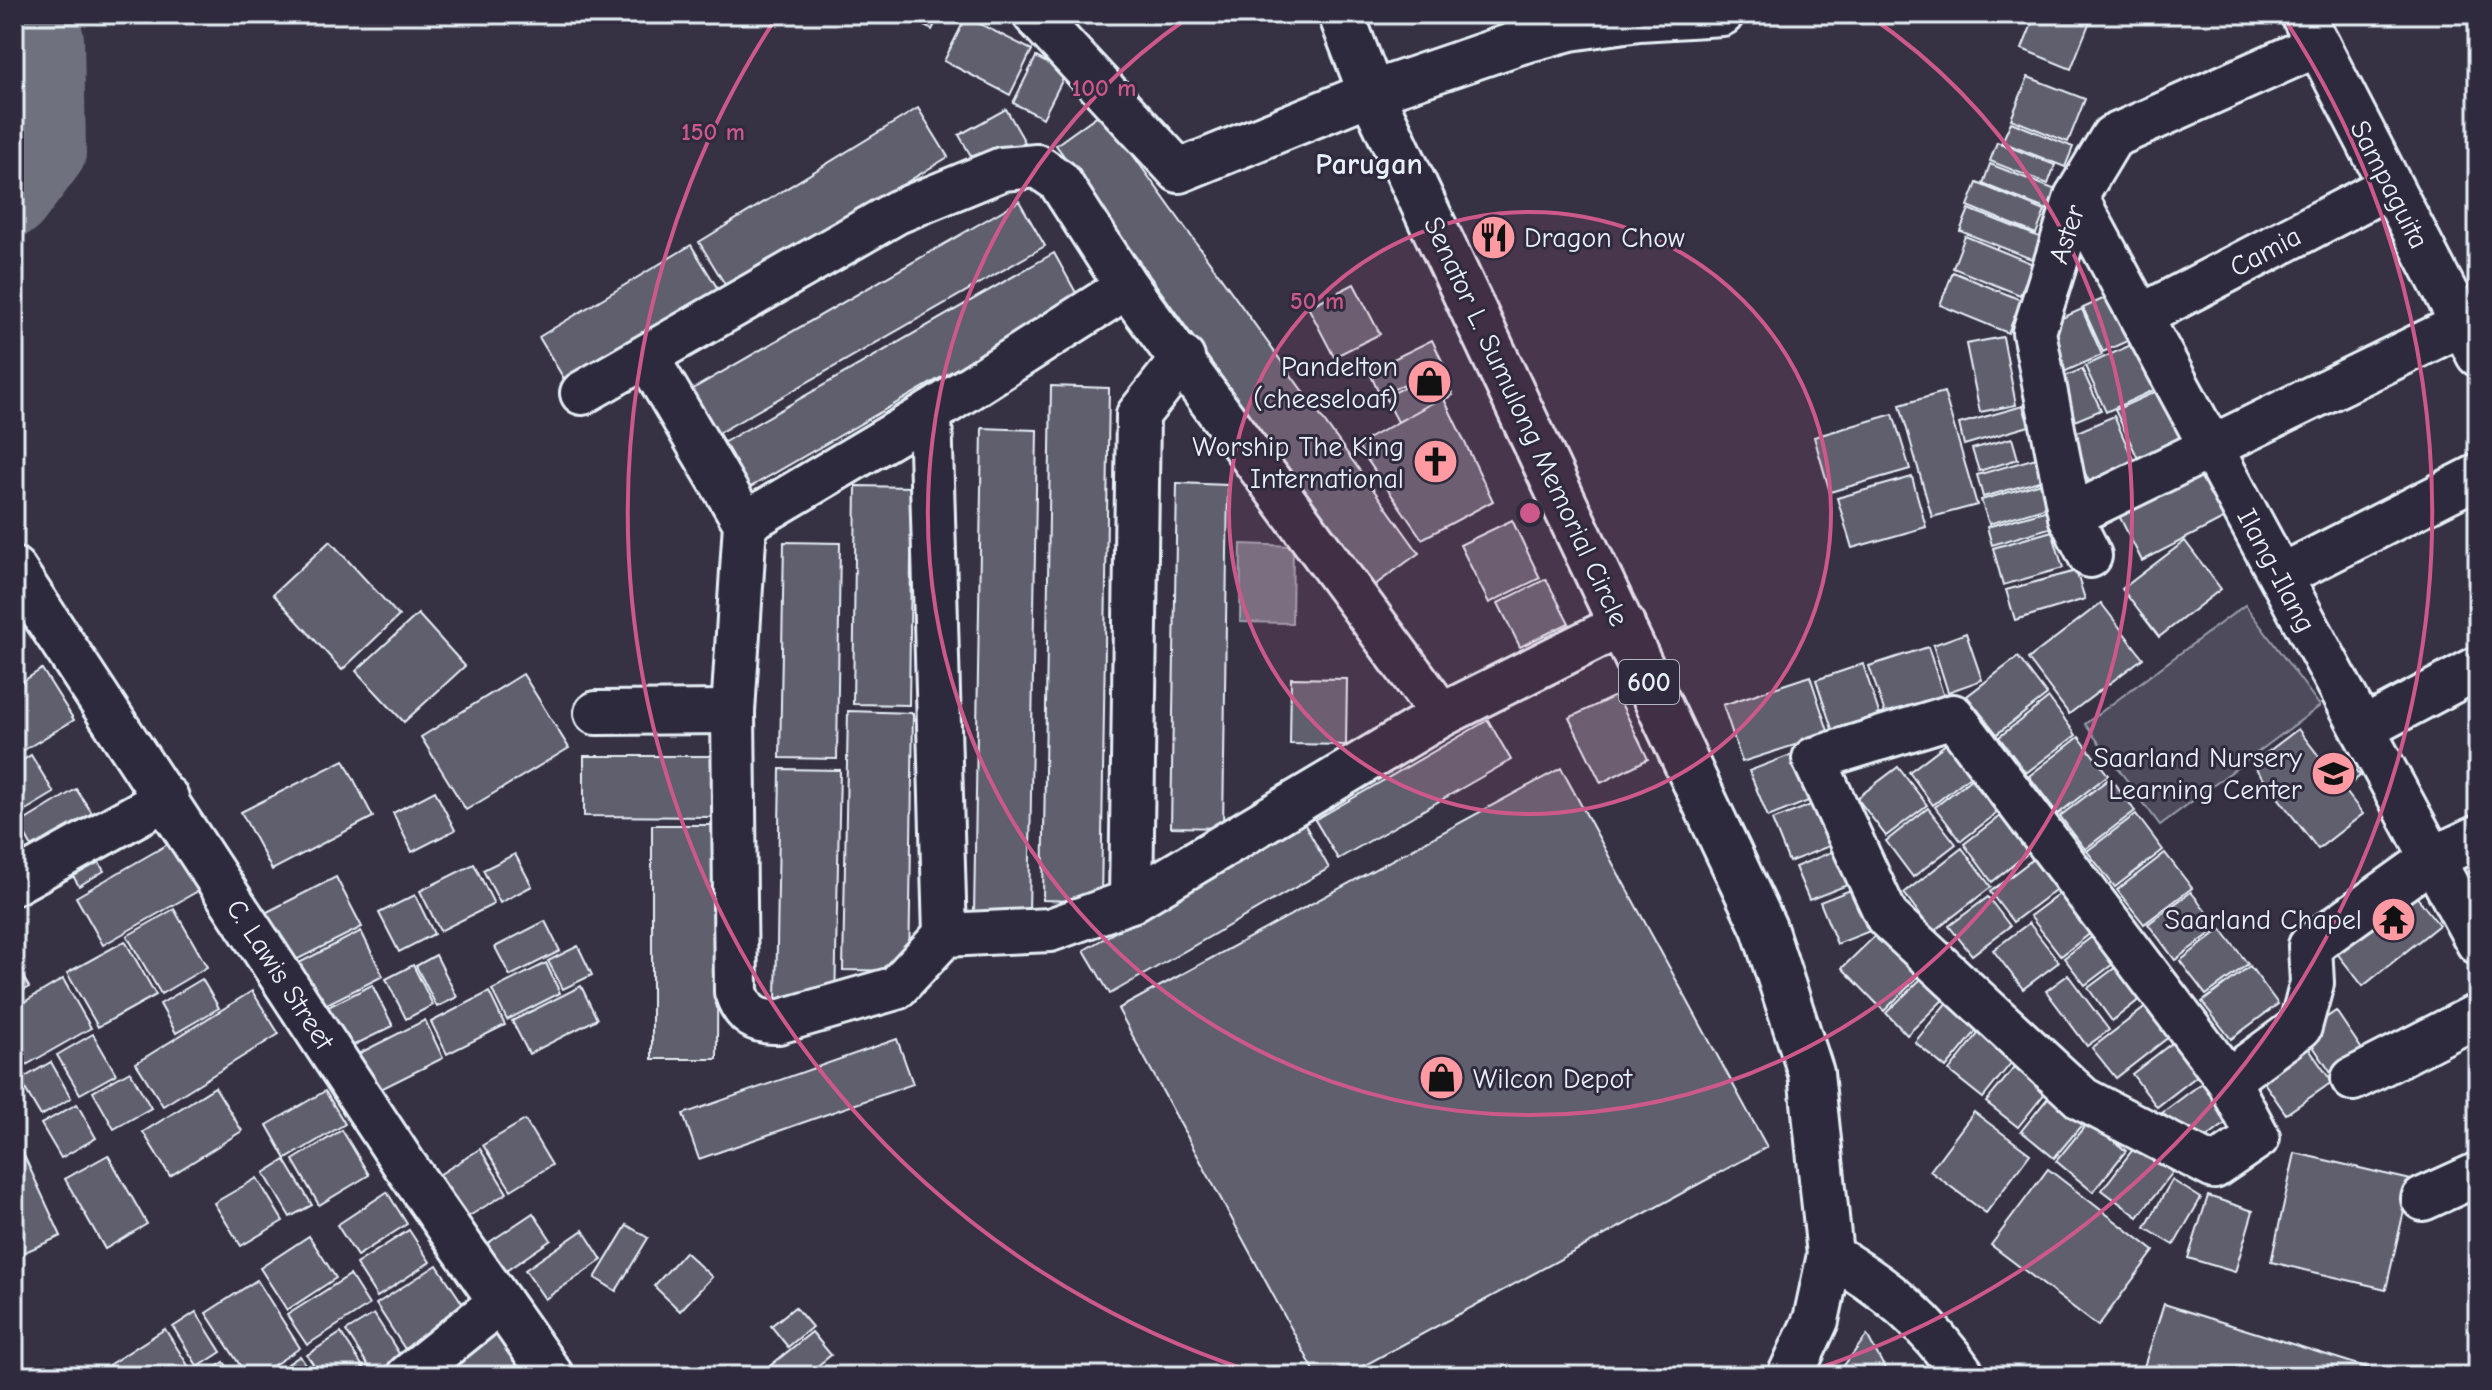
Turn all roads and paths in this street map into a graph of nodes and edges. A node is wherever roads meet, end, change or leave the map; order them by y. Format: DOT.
graph roads {
  1 [pos="1034,14"];
  2 [pos="1341,14"];
  3 [pos="1722,14"];
  4 [pos="2310,29"];
  5 [pos="1371,93"];
  6 [pos="2390,186"];
  7 [pos="2076,197"];
  8 [pos="1127,287"];
  9 [pos="2141,316"];
  10 [pos="2470,339"];
  11 [pos="647,357"];
  12 [pos="1183,358"];
  13 [pos="582,393"];
  14 [pos="930,413"];
  15 [pos="2211,446"];
  16 [pos="2478,476"];
  17 [pos="2070,516"];
  18 [pos="745,523"];
  19 [pos="2090,556"];
  20 [pos="14,569"];
  21 [pos="2281,576"];
  22 [pos="1623,624"];
  23 [pos="2478,668"];
  24 [pos="733,712"];
  25 [pos="596,713"];
  26 [pos="1442,715"];
  27 [pos="2363,729"];
  28 [pos="167,798"];
  29 [pos="2478,837"];
  30 [pos="2433,858"];
  31 [pos="14,883"];
  32 [pos="1131,901"];
  33 [pos="945,935"];
  34 [pos="2478,943"];
  35 [pos="2478,1015"];
  36 [pos="2353,1079"];
  37 [pos="2228,1080"];
  38 [pos="2478,1174"];
  39 [pos="2423,1199"];
  40 [pos="1830,1255"];
  41 [pos="500,1302"];
  42 [pos="408,1376"];
  43 [pos="552,1376"];
  44 [pos="1790,1376"];
  45 [pos="1964,1376"];
  1 -- 5 [label="street"];
  2 -- 5 [label="main road, Senator L. Sumulong Memorial Circle / 600"];
  3 -- 5 [label="street"];
  4 -- 6 [label="street, Sampaguita"];
  4 -- 7 [label="street, Aster"];
  5 -- 22 [label="main road, Senator L. Sumulong Memorial Circle / 600"];
  6 -- 9 [label="street, Camia"];
  6 -- 10 [label="street, Sampaguita"];
  7 -- 9 [label="street, Ilang-Ilang"];
  7 -- 17 [label="street, Aster"];
  8 -- 11 [label="street"];
  8 -- 12 [label="street"];
  8 -- 14 [label="street"];
  9 -- 15 [label="street, Ilang-Ilang"];
  10 -- 15 [label="street"];
  11 -- 13 [label="street"];
  11 -- 18 [label="street"];
  12 -- 26 [label="street"];
  12 -- 32 [label="street"];
  14 -- 18 [label="street"];
  14 -- 33 [label="street"];
  15 -- 17 [label="street"];
  15 -- 21 [label="street, Ilang-Ilang"];
  16 -- 21 [label="street"];
  17 -- 19 [label="street, Aster"];
  18 -- 24 [label="street"];
  20 -- 28 [label="street, C. Lawis Street"];
  21 -- 27 [label="street, Ilang-Ilang"];
  22 -- 26 [label="street"];
  22 -- 40 [label="main road, Senator L. Sumulong Memorial Circle / 600"];
  23 -- 27 [label="street"];
  24 -- 25 [label="street"];
  24 -- 33 [label="street"];
  26 -- 32 [label="street"];
  27 -- 30 [label="street, Ilang-Ilang"];
  28 -- 31 [label="street"];
  28 -- 41 [label="street, C. Lawis Street"];
  29 -- 30 [label="street"];
  30 -- 34 [label="street, Ilang-Ilang"];
  30 -- 37 [label="street"];
  32 -- 33 [label="street"];
  35 -- 36 [label="street"];
  37 -- 37 [label="street"];
  38 -- 39 [label="street"];
  40 -- 44 [label="main road, Senator L. Sumulong Memorial Circle / 600"];
  40 -- 45 [label="street"];
  41 -- 42 [label="street"];
  41 -- 43 [label="street, C. Lawis Street"];
}
